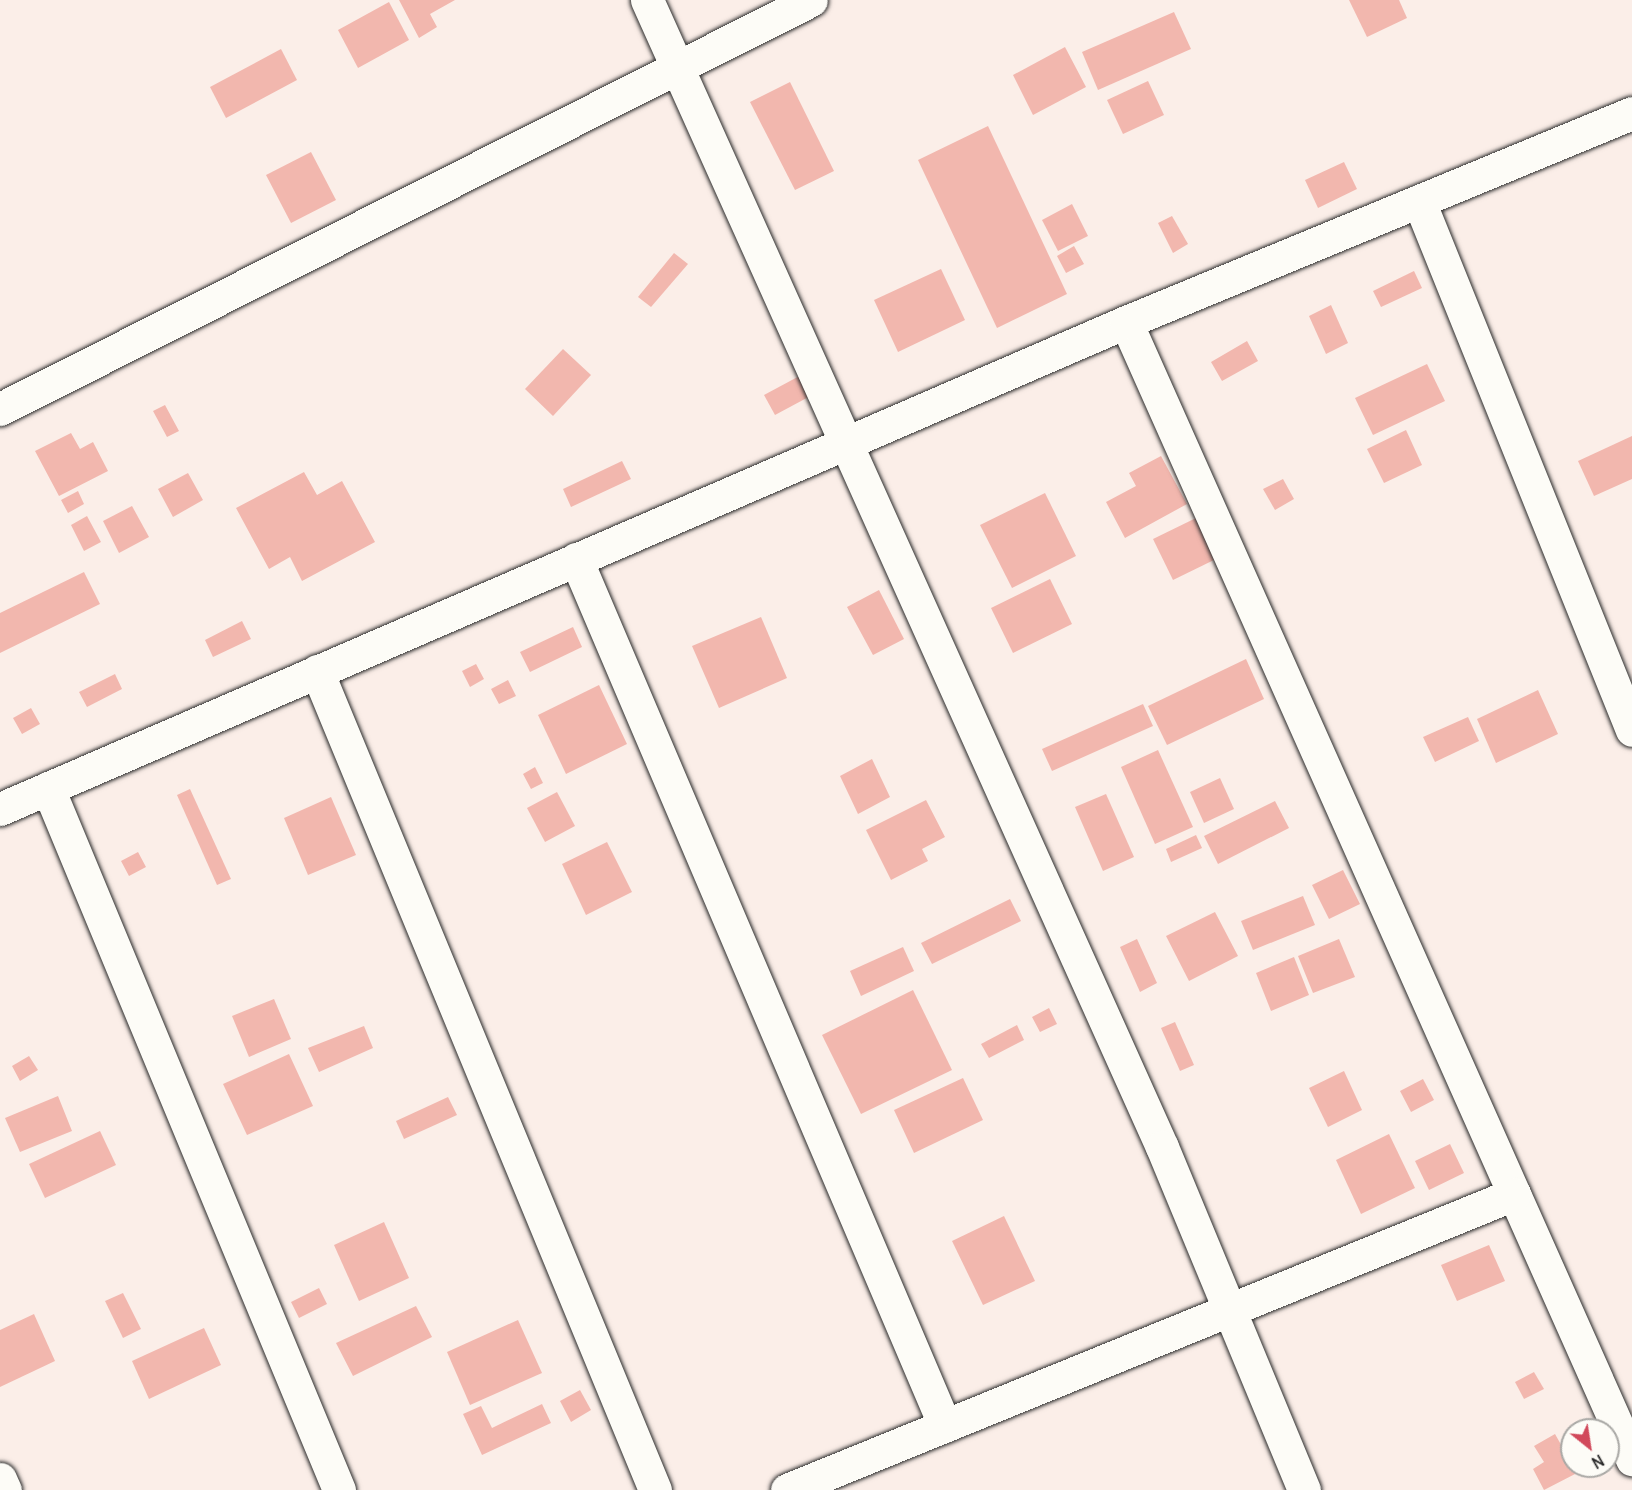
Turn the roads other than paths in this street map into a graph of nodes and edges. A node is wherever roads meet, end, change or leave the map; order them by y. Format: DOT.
graph roads {
  1 [pos="647,0"];
  2 [pos="811,0"];
  3 [pos="680,66"];
  4 [pos="1632,113"];
  5 [pos="1419,201"];
  6 [pos="1126,322"];
  7 [pos="0,409"];
  8 [pos="848,443"];
  9 [pos="576,559"];
  10 [pos="317,671"];
  11 [pos="1632,730"];
  12 [pos="48,788"];
  13 [pos="0,809"];
  14 [pos="1514,1194"];
  15 [pos="1230,1310"];
  16 [pos="945,1426"];
  17 [pos="1632,1459"];
  18 [pos="0,1479"];
  19 [pos="5,1490"];
  20 [pos="339,1490"];
  21 [pos="655,1490"];
  22 [pos="787,1490"];
  23 [pos="1304,1490"];
  1 -- 3 [label="street"];
  2 -- 3 [label="street"];
  3 -- 7 [label="street"];
  3 -- 8 [label="street"];
  4 -- 5 [label="street"];
  5 -- 6 [label="street"];
  5 -- 11 [label="street"];
  6 -- 8 [label="street"];
  6 -- 14 [label="street"];
  8 -- 9 [label="street"];
  8 -- 15 [label="street"];
  9 -- 10 [label="street"];
  9 -- 16 [label="street"];
  10 -- 12 [label="street"];
  10 -- 21 [label="street"];
  12 -- 13 [label="street"];
  12 -- 20 [label="street"];
  14 -- 15 [label="street"];
  14 -- 17 [label="street"];
  15 -- 16 [label="street"];
  15 -- 23 [label="street"];
  16 -- 22 [label="street"];
  18 -- 19 [label="street"];
}
